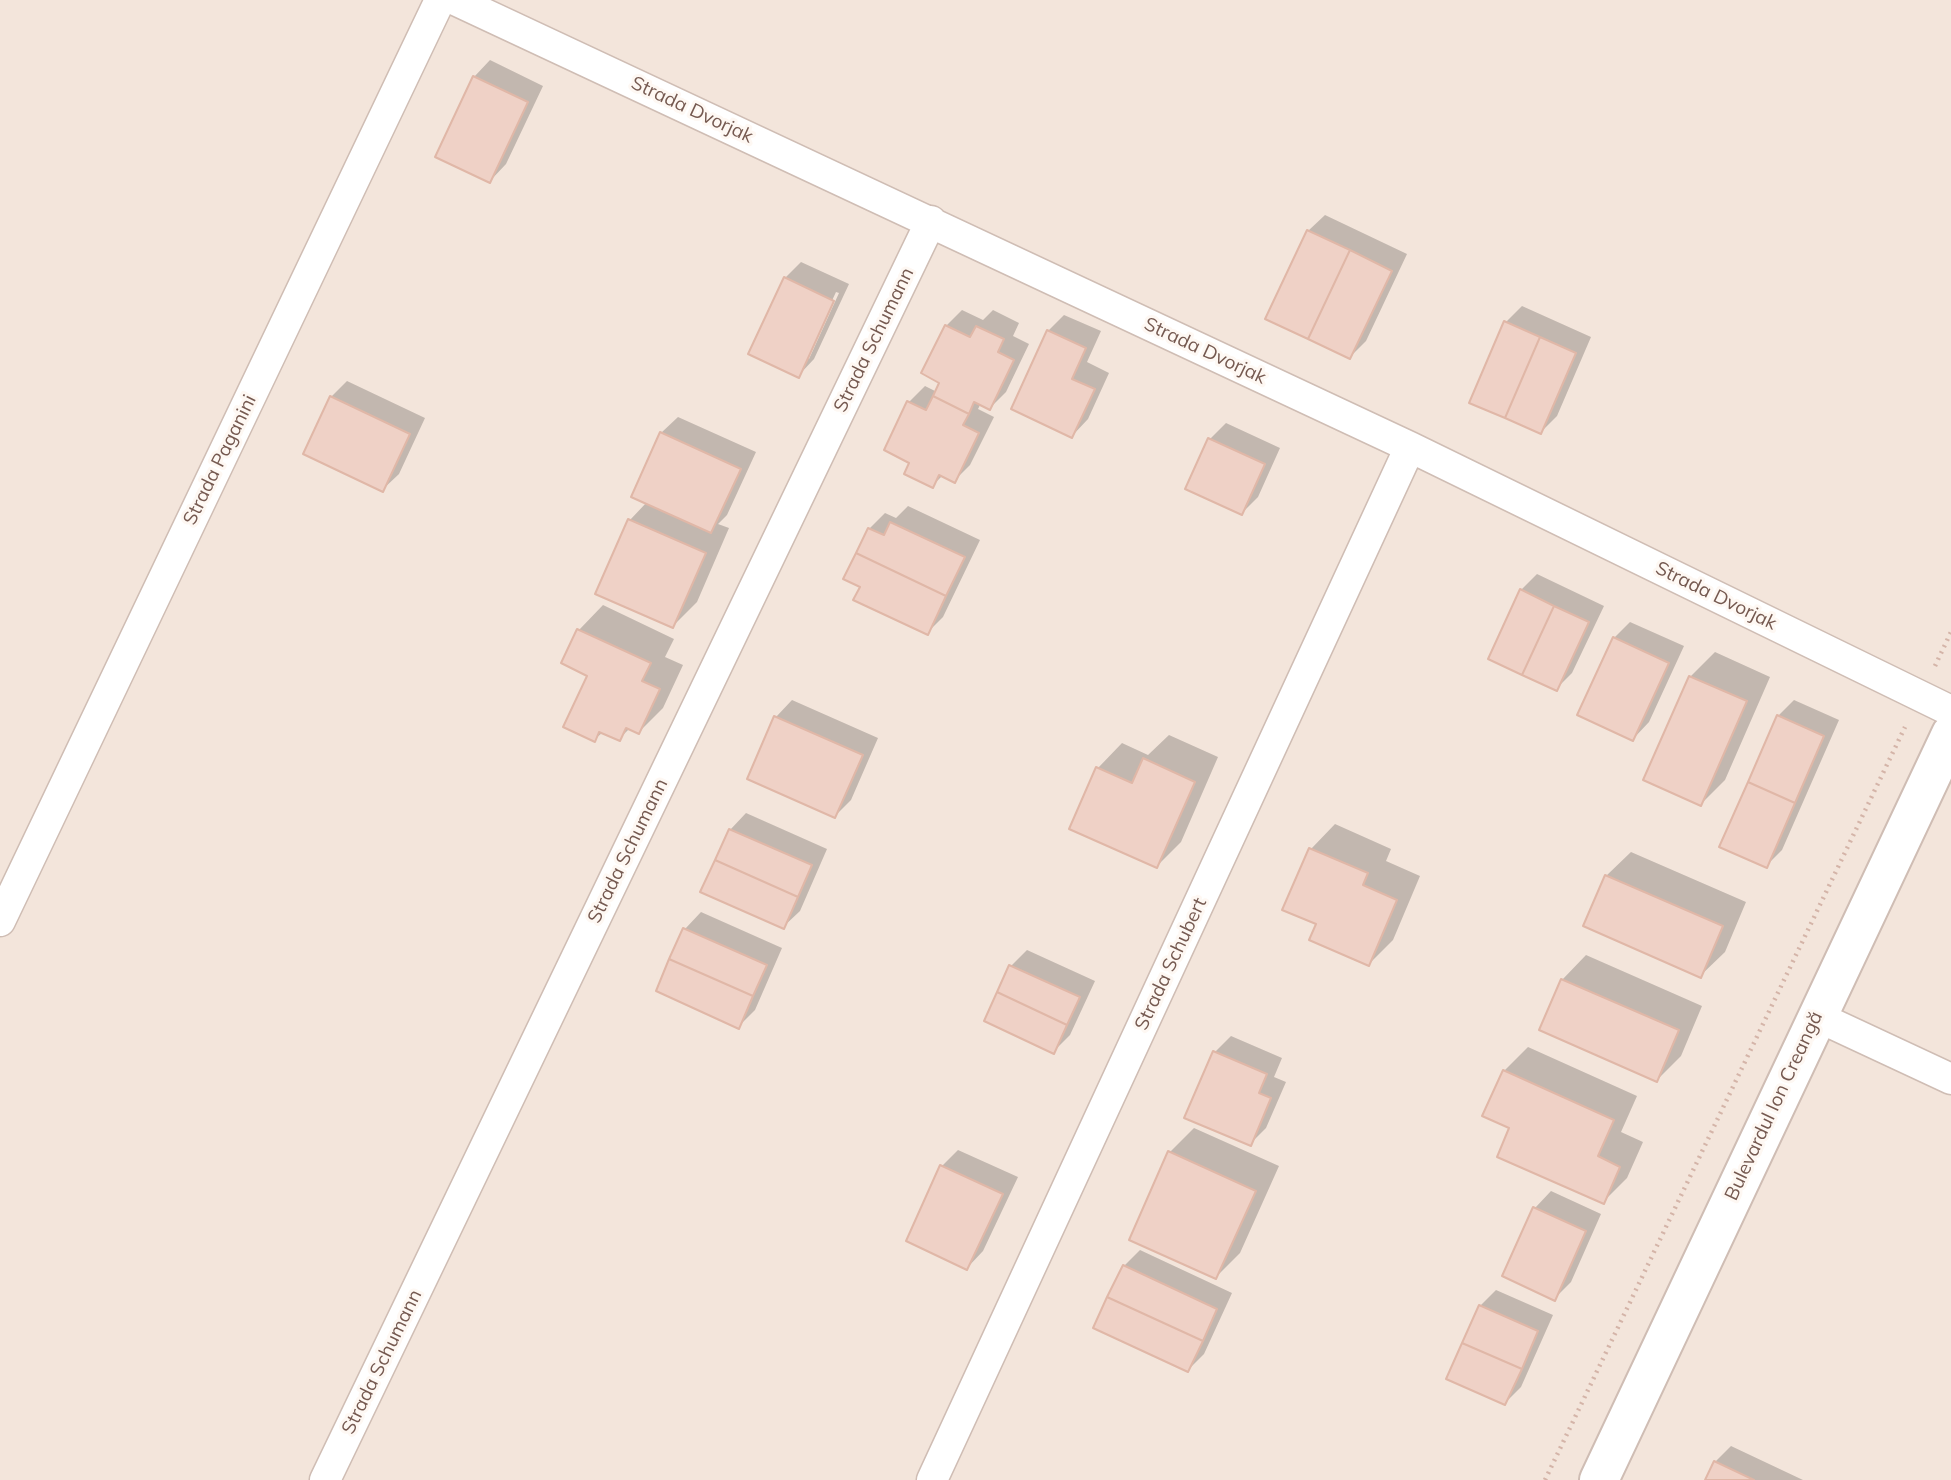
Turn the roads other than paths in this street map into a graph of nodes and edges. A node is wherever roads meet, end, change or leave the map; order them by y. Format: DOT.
graph roads {
  1 [pos="440,0"];
  2 [pos="455,0"];
  3 [pos="931,222"];
  4 [pos="1410,447"];
  5 [pos="1951,711"];
  6 [pos="1951,734"];
  7 [pos="0,920"];
  8 [pos="1816,1016"];
  9 [pos="1951,1079"];
  10 [pos="325,1480"];
  11 [pos="932,1480"];
  12 [pos="1599,1480"];
  1 -- 7 [label="street, Strada Paganini"];
  2 -- 3 [label="street, Strada Dvorjak"];
  3 -- 4 [label="street, Strada Dvorjak"];
  3 -- 10 [label="street, Strada Schumann"];
  4 -- 5 [label="street, Strada Dvorjak"];
  4 -- 11 [label="street, Strada Schubert"];
  6 -- 8 [label="street, Bulevardul Ion Creangă"];
  8 -- 9 [label="street"];
  8 -- 12 [label="street, Bulevardul Ion Creangă"];
}
